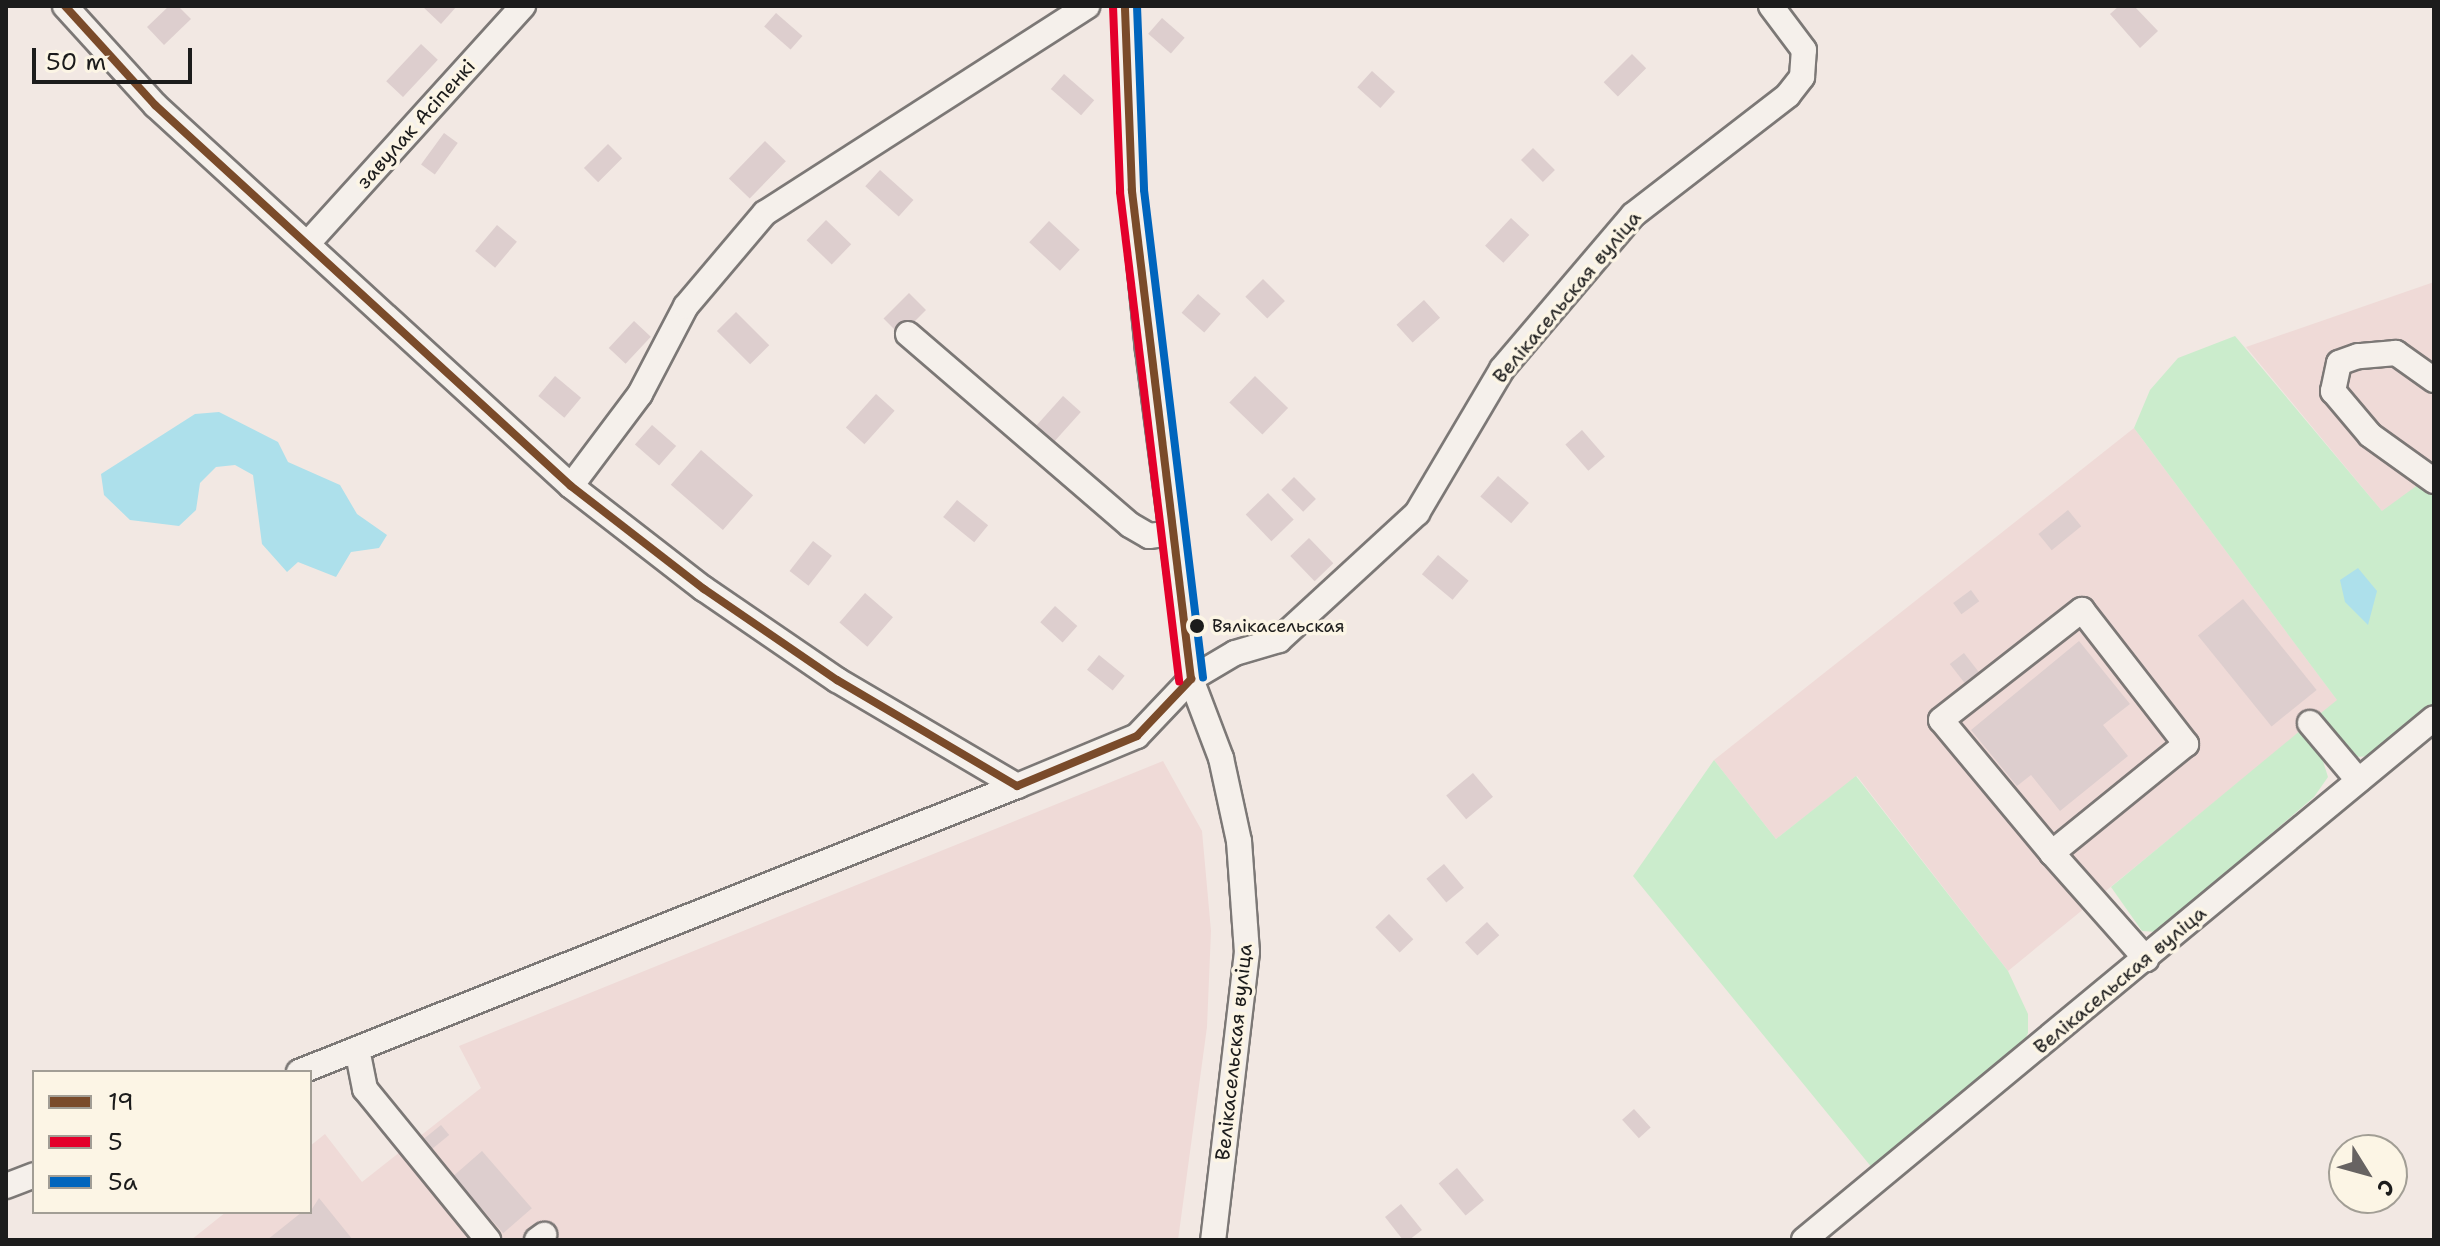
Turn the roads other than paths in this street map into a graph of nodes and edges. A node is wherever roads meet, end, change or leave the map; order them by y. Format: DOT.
graph roads {
  1 [pos="65,6"];
  2 [pos="523,6"];
  3 [pos="1087,6"];
  4 [pos="1125,6"];
  5 [pos="1771,6"];
  6 [pos="309,242"];
  7 [pos="908,334"];
  8 [pos="2434,380"];
  9 [pos="2434,481"];
  10 [pos="571,486"];
  11 [pos="1174,533"];
  12 [pos="1191,679"];
  13 [pos="2434,718"];
  14 [pos="2310,723"];
  15 [pos="2358,780"];
  16 [pos="1017,786"];
  17 [pos="2052,853"];
  18 [pos="2146,959"];
  19 [pos="357,1049"];
  20 [pos="304,1070"];
  21 [pos="32,1176"];
  22 [pos="6,1186"];
  23 [pos="488,1240"];
  24 [pos="1213,1240"];
  25 [pos="1804,1240"];
  1 -- 6 [label="street"];
  2 -- 6 [label="street, завулак Асіпенкі"];
  3 -- 10 [label="street"];
  4 -- 11 [label="street, Велікасельская вуліца"];
  5 -- 12 [label="street, Велікасельская вуліца"];
  6 -- 10 [label="street"];
  7 -- 11 [label="street"];
  8 -- 9 [label="street"];
  10 -- 16 [label="street"];
  11 -- 12 [label="street, Велікасельская вуліца"];
  12 -- 16 [label="street"];
  12 -- 24 [label="street, Велікасельская вуліца"];
  13 -- 15 [label="street, Велікасельская вуліца"];
  14 -- 15 [label="street"];
  15 -- 18 [label="street, Велікасельская вуліца"];
  16 -- 19 [label="street"];
  17 -- 17 [label="street"];
  17 -- 18 [label="street"];
  18 -- 25 [label="street, Велікасельская вуліца"];
  19 -- 20 [label="street"];
  19 -- 23 [label="street"];
  21 -- 22 [label="street"];
}
